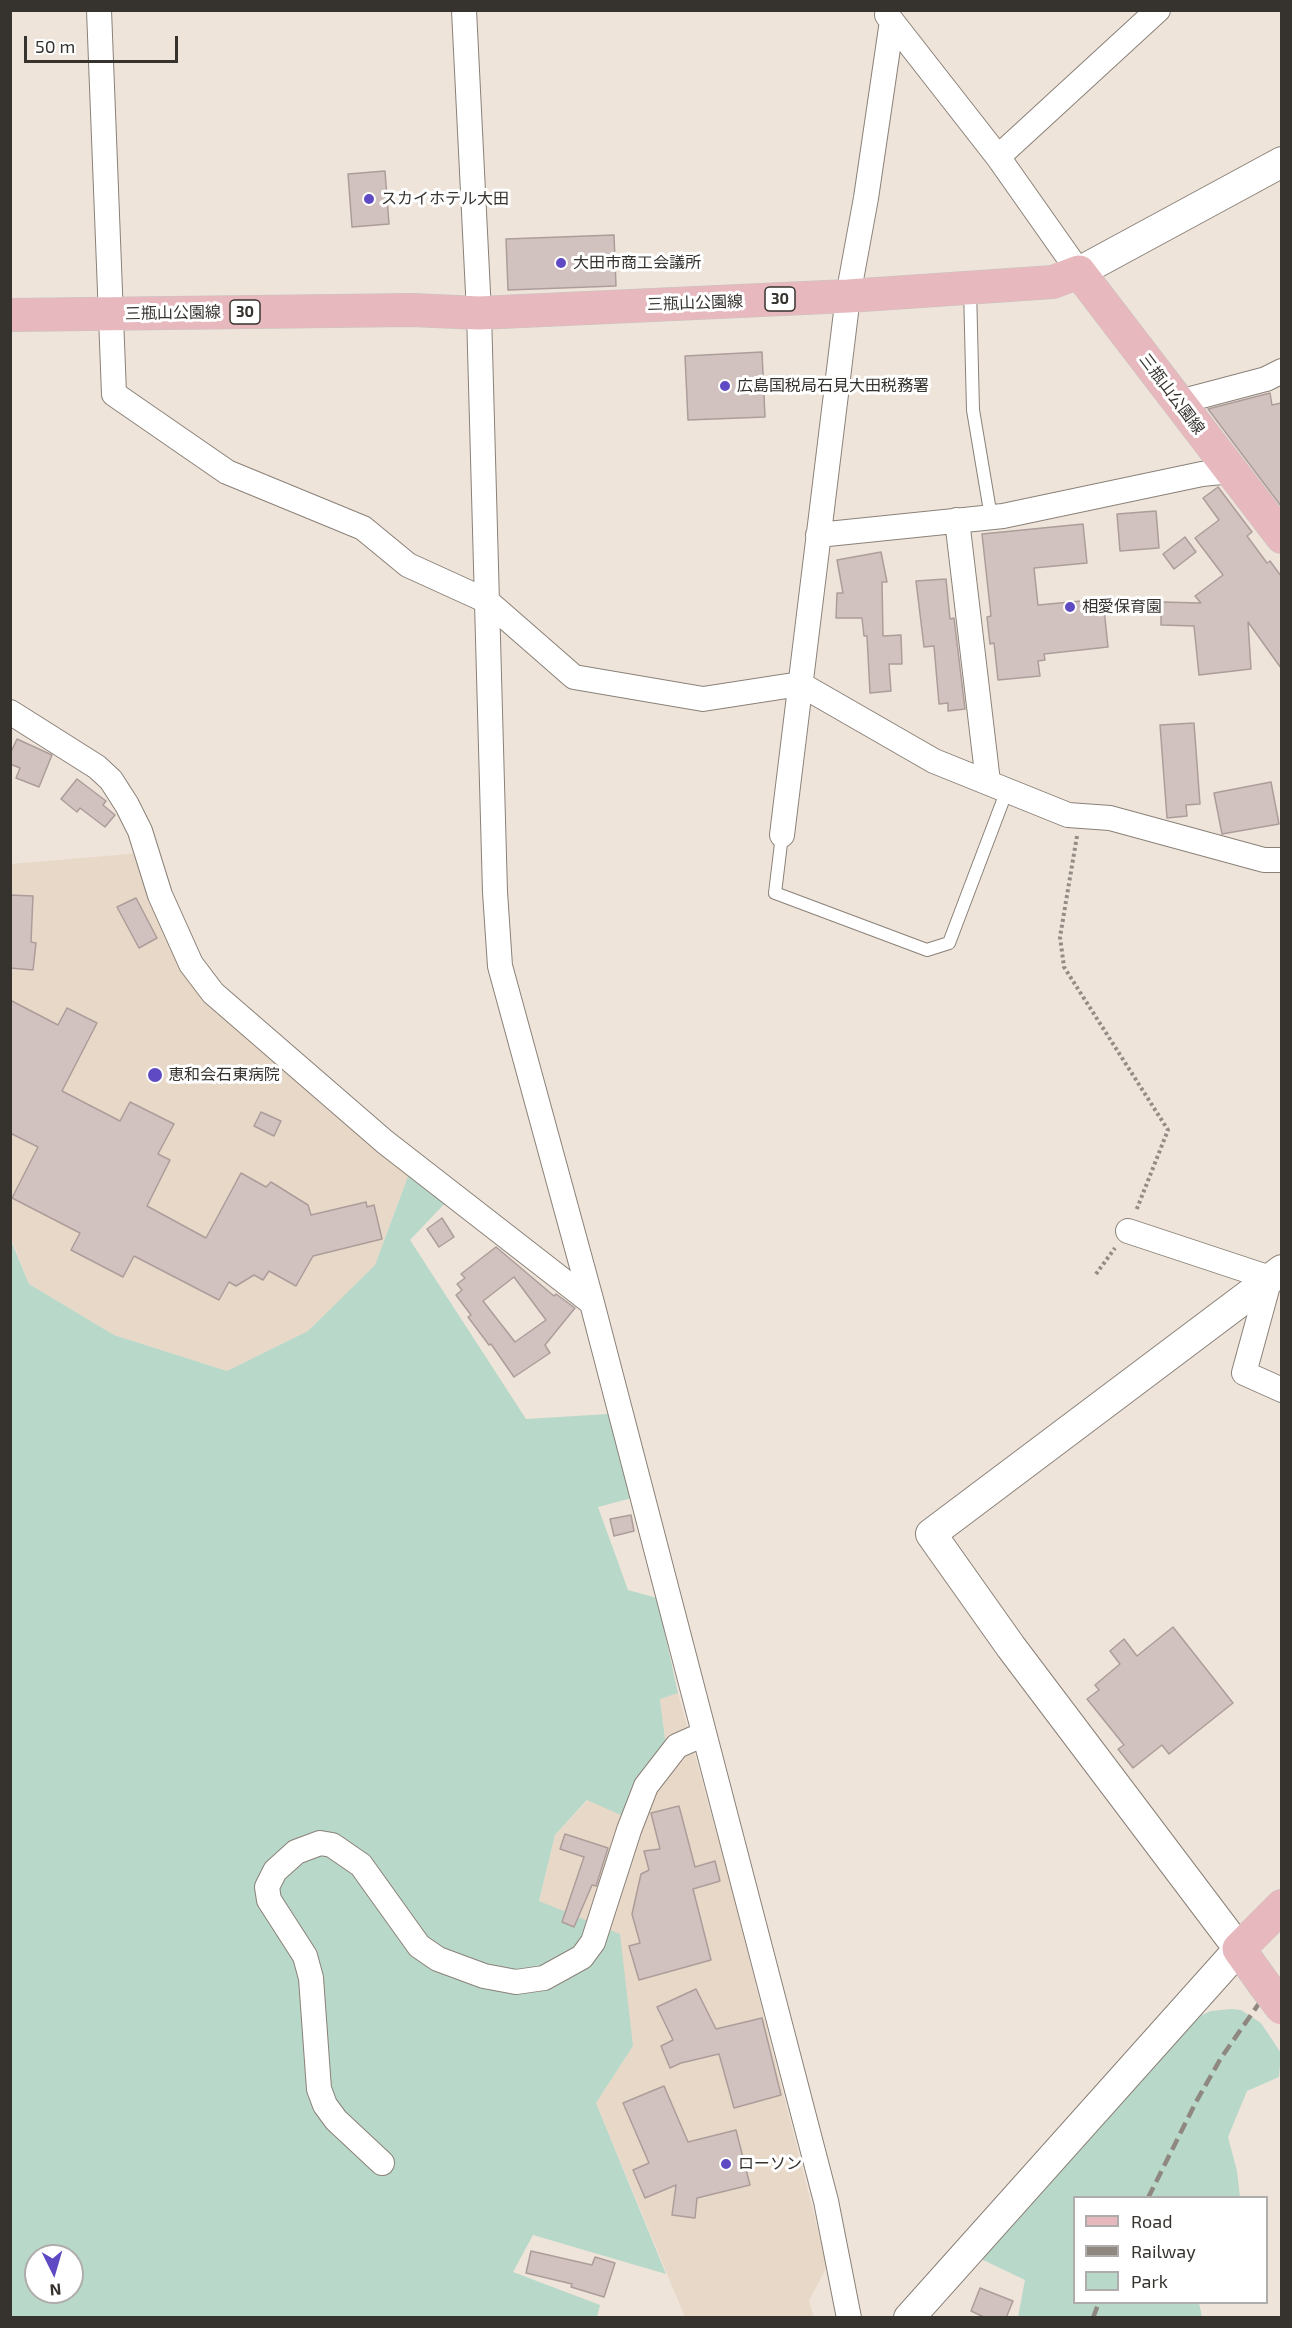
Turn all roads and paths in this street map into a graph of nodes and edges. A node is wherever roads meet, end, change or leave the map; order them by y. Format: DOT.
graph roads {
  1 [pos="99,10"];
  2 [pos="464,10"];
  3 [pos="1158,10"];
  4 [pos="888,16"];
  5 [pos="998,157"];
  6 [pos="1281,162"];
  7 [pos="1079,272"];
  8 [pos="970,287"];
  9 [pos="848,296"];
  10 [pos="479,313"];
  11 [pos="111,314"];
  12 [pos="10,315"];
  13 [pos="1281,371"];
  14 [pos="1179,402"];
  15 [pos="1232,471"];
  16 [pos="991,517"];
  17 [pos="957,520"];
  18 [pos="818,535"];
  19 [pos="1281,537"];
  20 [pos="488,601"];
  21 [pos="800,684"];
  22 [pos="10,712"];
  23 [pos="997,786"];
  24 [pos="1080,816"];
  25 [pos="782,835"];
  26 [pos="1281,860"];
  27 [pos="1128,1231"];
  28 [pos="1096,1274"];
  29 [pos="1276,1274"];
  30 [pos="592,1303"];
  31 [pos="1281,1390"];
  32 [pos="705,1734"];
  33 [pos="1281,1906"];
  34 [pos="1239,1949"];
  35 [pos="1273,1996"];
  36 [pos="382,2163"];
  37 [pos="849,2318"];
  38 [pos="909,2318"];
  1 -- 11 [label="street"];
  2 -- 10 [label="street"];
  3 -- 5 [label="street"];
  4 -- 5 [label="street"];
  4 -- 9 [label="street"];
  5 -- 7 [label="street"];
  6 -- 7 [label="street"];
  7 -- 8 [label="main road, 三瓶山公園線 / 30"];
  7 -- 14 [label="main road, 三瓶山公園線"];
  8 -- 9 [label="main road, 三瓶山公園線 / 30"];
  8 -- 16 [label="lane"];
  9 -- 10 [label="main road, 三瓶山公園線 / 30"];
  9 -- 18 [label="street"];
  10 -- 11 [label="main road, 三瓶山公園線 / 30"];
  10 -- 20 [label="street"];
  11 -- 12 [label="main road, 三瓶山公園線 / 30"];
  11 -- 20 [label="street"];
  13 -- 14 [label="street"];
  14 -- 15 [label="main road, 三瓶山公園線"];
  15 -- 16 [label="street"];
  15 -- 19 [label="main road, 三瓶山公園線"];
  16 -- 17 [label="street"];
  17 -- 18 [label="street"];
  17 -- 23 [label="street"];
  18 -- 21 [label="street"];
  20 -- 21 [label="street"];
  20 -- 30 [label="street"];
  21 -- 23 [label="street"];
  21 -- 25 [label="street"];
  22 -- 30 [label="street"];
  23 -- 24 [label="street"];
  23 -- 25 [label="lane"];
  24 -- 26 [label="street"];
  24 -- 27 [label="path"];
  27 -- 28 [label="path"];
  27 -- 29 [label="street"];
  29 -- 31 [label="street"];
  29 -- 34 [label="street"];
  30 -- 32 [label="street"];
  32 -- 36 [label="street"];
  32 -- 37 [label="street"];
  33 -- 34 [label="main road"];
  34 -- 35 [label="main road"];
  34 -- 38 [label="street"];
}
